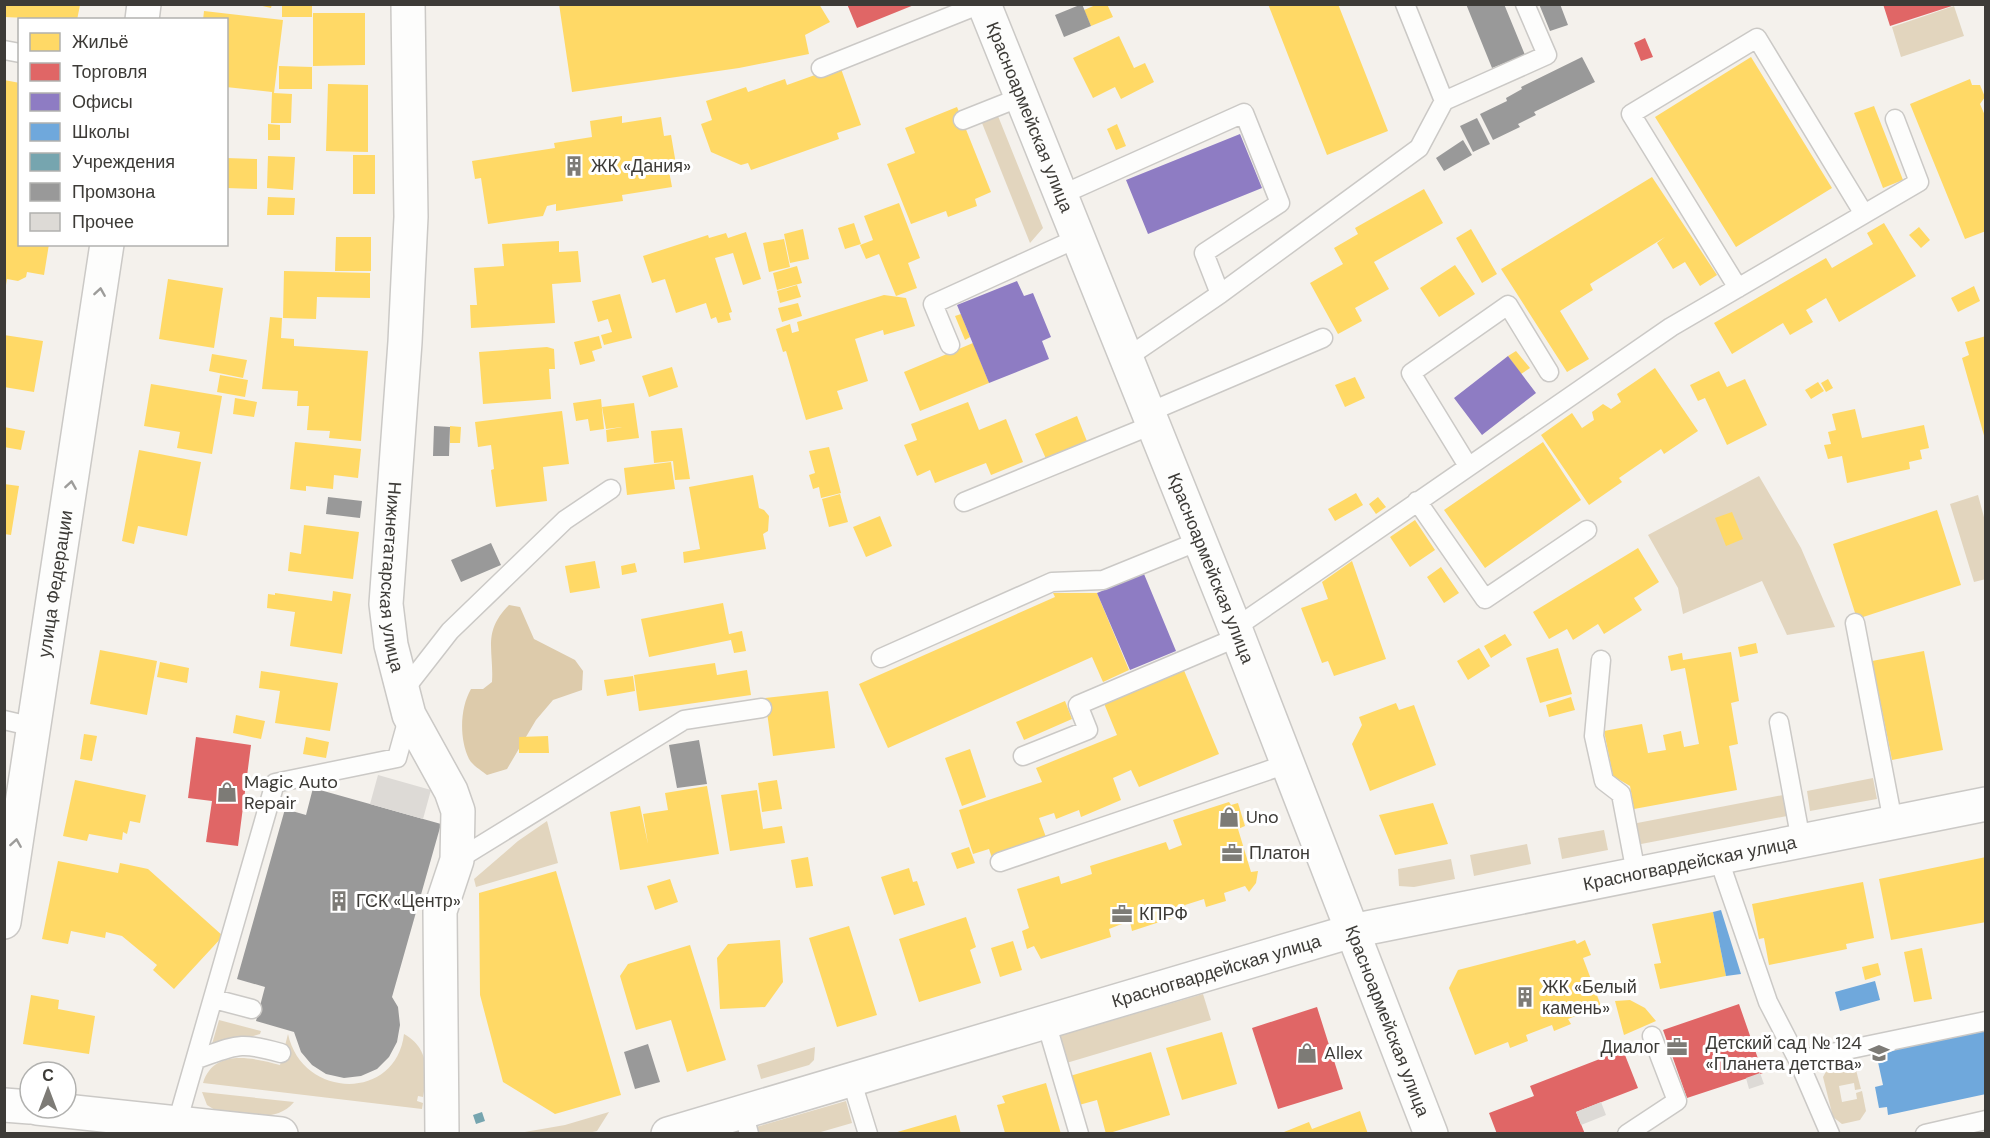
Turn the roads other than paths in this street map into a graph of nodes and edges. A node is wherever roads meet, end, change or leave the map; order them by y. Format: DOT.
graph roads {
  1 [pos="408,4"];
  2 [pos="983,4"];
  3 [pos="1405,4"];
  4 [pos="1525,4"];
  5 [pos="821,68"];
  6 [pos="1021,97"];
  7 [pos="1444,101"];
  8 [pos="1895,119"];
  9 [pos="963,120"];
  10 [pos="1061,195"];
  11 [pos="1864,214"];
  12 [pos="1078,238"];
  13 [pos="107,246"];
  14 [pos="1738,288"];
  15 [pos="1220,294"];
  16 [pos="1323,338"];
  17 [pos="950,345"];
  18 [pos="1125,359"];
  19 [pos="1549,372"];
  20 [pos="1150,419"];
  21 [pos="1468,466"];
  22 [pos="611,489"];
  23 [pos="1417,501"];
  24 [pos="964,502"];
  25 [pos="1587,530"];
  26 [pos="1199,541"];
  27 [pos="1856,623"];
  28 [pos="1236,632"];
  29 [pos="881,658"];
  30 [pos="1601,660"];
  31 [pos="407,702"];
  32 [pos="762,708"];
  33 [pos="1779,722"];
  34 [pos="19,723"];
  35 [pos="1023,756"];
  36 [pos="1287,764"];
  37 [pos="13,804"];
  38 [pos="1986,804"];
  39 [pos="1893,822"];
  40 [pos="1801,841"];
  41 [pos="1718,857"];
  42 [pos="457,860"];
  43 [pos="1000,862"];
  44 [pos="1636,873"];
  45 [pos="4,922"];
  46 [pos="1352,931"];
  47 [pos="214,999"];
  48 [pos="252,1009"];
  49 [pos="1986,1021"];
  50 [pos="1046,1022"];
  51 [pos="1653,1036"];
  52 [pos="281,1053"];
  53 [pos="197,1059"];
  54 [pos="1798,1060"];
  55 [pos="851,1079"];
  56 [pos="78,1112"];
  57 [pos="1986,1120"];
  58 [pos="746,1122"];
  59 [pos="177,1123"];
  60 [pos="714,1127"];
  61 [pos="281,1134"];
  62 [pos="442,1134"];
  63 [pos="668,1134"];
  64 [pos="868,1134"];
  65 [pos="1079,1134"];
  66 [pos="1431,1134"];
  67 [pos="1627,1134"];
  68 [pos="1830,1134"];
  69 [pos="1925,1134"];
  1 -- 31 [label="street, Нижнетатарская улица"];
  2 -- 5 [label="lane"];
  2 -- 6 [label="street, Красноармейская улица"];
  3 -- 7 [label="lane"];
  4 -- 7 [label="lane"];
  6 -- 9 [label="lane"];
  6 -- 10 [label="street, Красноармейская улица"];
  7 -- 15 [label="lane"];
  8 -- 11 [label="lane"];
  10 -- 12 [label="street, Красноармейская улица"];
  10 -- 15 [label="lane"];
  11 -- 14 [label="lane"];
  11 -- 14 [label="lane"];
  12 -- 17 [label="lane"];
  12 -- 18 [label="street, Красноармейская улица"];
  34 -- 13 [label="street, улица Федерации, one-way"];
  14 -- 21 [label="lane"];
  15 -- 18 [label="lane"];
  16 -- 20 [label="lane"];
  18 -- 20 [label="street, Красноармейская улица"];
  19 -- 21 [label="lane"];
  20 -- 24 [label="lane"];
  20 -- 26 [label="street, Красноармейская улица"];
  21 -- 23 [label="lane"];
  22 -- 31 [label="lane"];
  23 -- 25 [label="lane"];
  23 -- 28 [label="lane"];
  26 -- 28 [label="street, Красноармейская улица"];
  26 -- 29 [label="lane"];
  27 -- 39 [label="lane"];
  28 -- 35 [label="lane"];
  28 -- 36 [label="street, Красноармейская улица"];
  30 -- 44 [label="lane"];
  31 -- 42 [label="street, Нижнетатарская улица"];
  31 -- 47 [label="lane"];
  32 -- 42 [label="lane"];
  33 -- 40 [label="lane"];
  34 -- 37 [label="street, улица Федерации"];
  36 -- 43 [label="lane"];
  36 -- 46 [label="street, Красноармейская улица"];
  45 -- 37 [label="street, улица Федерации, one-way"];
  38 -- 39 [label="street, Красногвардейская улица"];
  39 -- 40 [label="street, Красногвардейская улица"];
  40 -- 41 [label="street, Красногвардейская улица"];
  41 -- 44 [label="street, Красногвардейская улица"];
  41 -- 54 [label="lane"];
  42 -- 62 [label="street, Нижнетатарская улица"];
  44 -- 46 [label="street, Красногвардейская улица"];
  46 -- 50 [label="street, Красногвардейская улица"];
  46 -- 66 [label="street, Красноармейская улица"];
  47 -- 48 [label="lane"];
  47 -- 53 [label="lane"];
  49 -- 54 [label="lane"];
  50 -- 55 [label="street, Красногвардейская улица"];
  50 -- 65 [label="lane"];
  51 -- 67 [label="lane"];
  52 -- 53 [label="lane"];
  53 -- 59 [label="lane"];
  54 -- 68 [label="lane"];
  55 -- 58 [label="street, Красногвардейская улица"];
  55 -- 64 [label="lane"];
  56 -- 59 [label="street"];
  57 -- 69 [label="lane"];
  58 -- 60 [label="street, Красногвардейская улица"];
  59 -- 61 [label="street"];
  60 -- 63 [label="street, Красногвардейская улица"];
}
